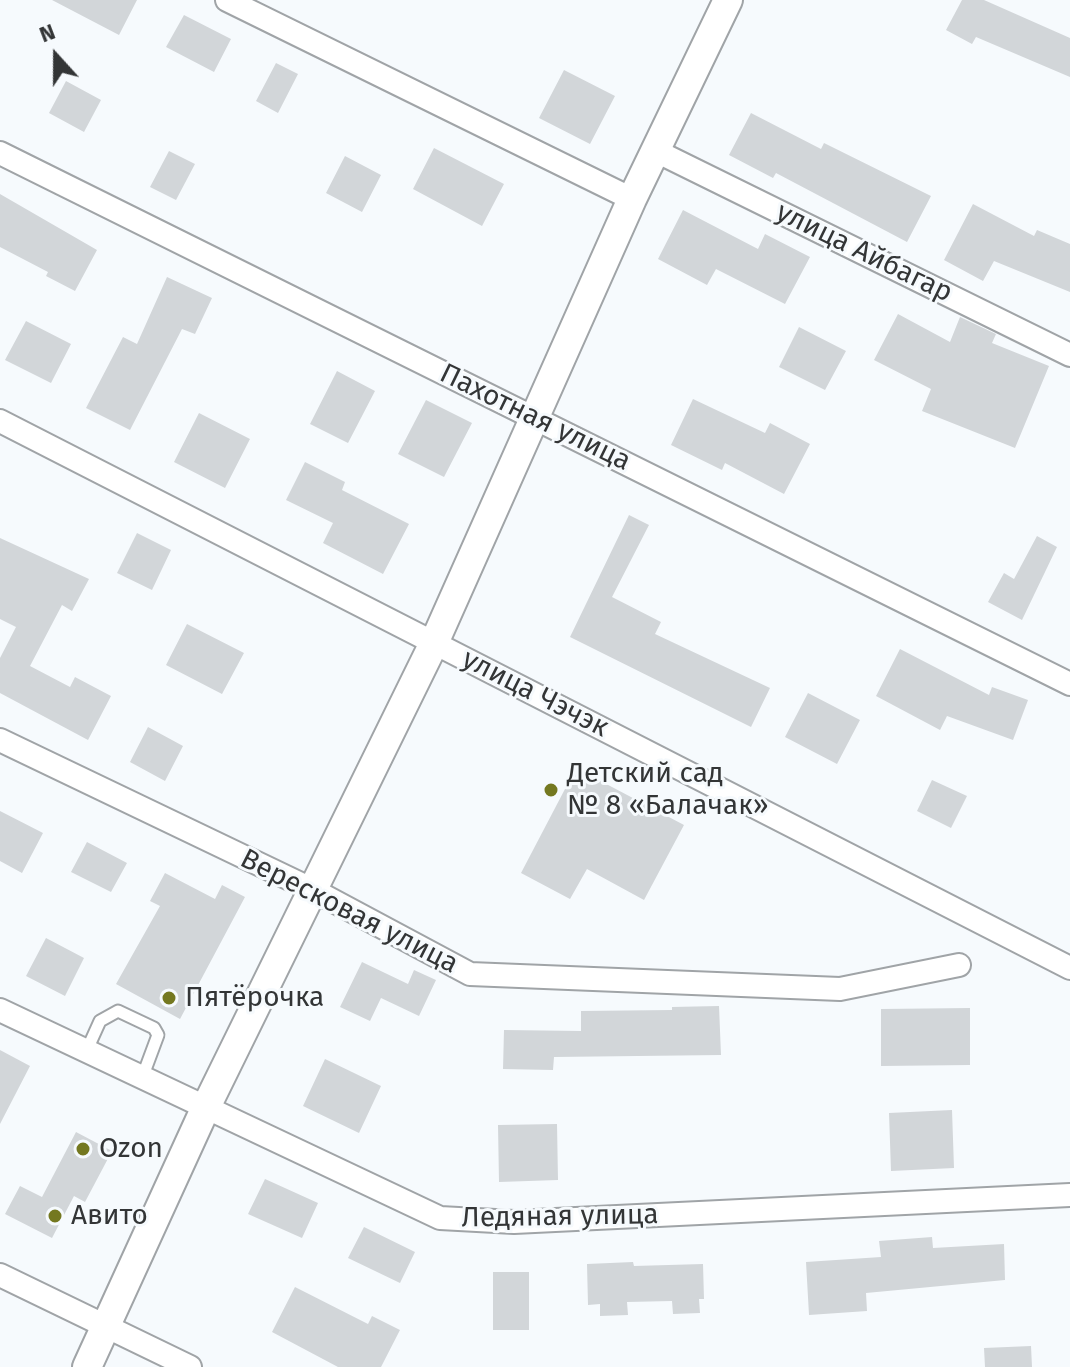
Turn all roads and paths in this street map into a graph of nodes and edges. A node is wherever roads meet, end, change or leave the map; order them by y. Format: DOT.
graph roads {
  1 [pos="227,0"];
  2 [pos="728,0"];
  3 [pos="658,152"];
  4 [pos="0,153"];
  5 [pos="632,199"];
  6 [pos="1070,355"];
  7 [pos="535,418"];
  8 [pos="0,421"];
  9 [pos="434,643"];
  10 [pos="1070,684"];
  11 [pos="0,740"];
  12 [pos="313,890"];
  13 [pos="959,965"];
  14 [pos="1070,968"];
  15 [pos="0,1010"];
  16 [pos="86,1052"];
  17 [pos="142,1079"];
  18 [pos="205,1109"];
  19 [pos="1070,1195"];
  20 [pos="0,1275"];
  21 [pos="105,1328"];
  22 [pos="87,1367"];
  23 [pos="190,1367"];
  1 -- 5 [label="street"];
  2 -- 3 [label="street"];
  3 -- 5 [label="street"];
  3 -- 6 [label="street, улица Айбагар"];
  4 -- 7 [label="street, Пахотная улица"];
  5 -- 7 [label="street"];
  7 -- 9 [label="street"];
  7 -- 10 [label="street, Пахотная улица"];
  8 -- 9 [label="street, улица Чэчэк"];
  9 -- 12 [label="street"];
  9 -- 14 [label="street, улица Чэчэк"];
  11 -- 12 [label="street, Вересковая улица"];
  12 -- 13 [label="street, Вересковая улица"];
  12 -- 18 [label="street"];
  15 -- 16 [label="street, Ледяная улица"];
  16 -- 17 [label="street, Ледяная улица"];
  16 -- 17 [label="lane"];
  17 -- 18 [label="street, Ледяная улица"];
  18 -- 19 [label="street, Ледяная улица"];
  18 -- 21 [label="street"];
  20 -- 21 [label="street"];
  21 -- 22 [label="street"];
  21 -- 23 [label="street"];
}
